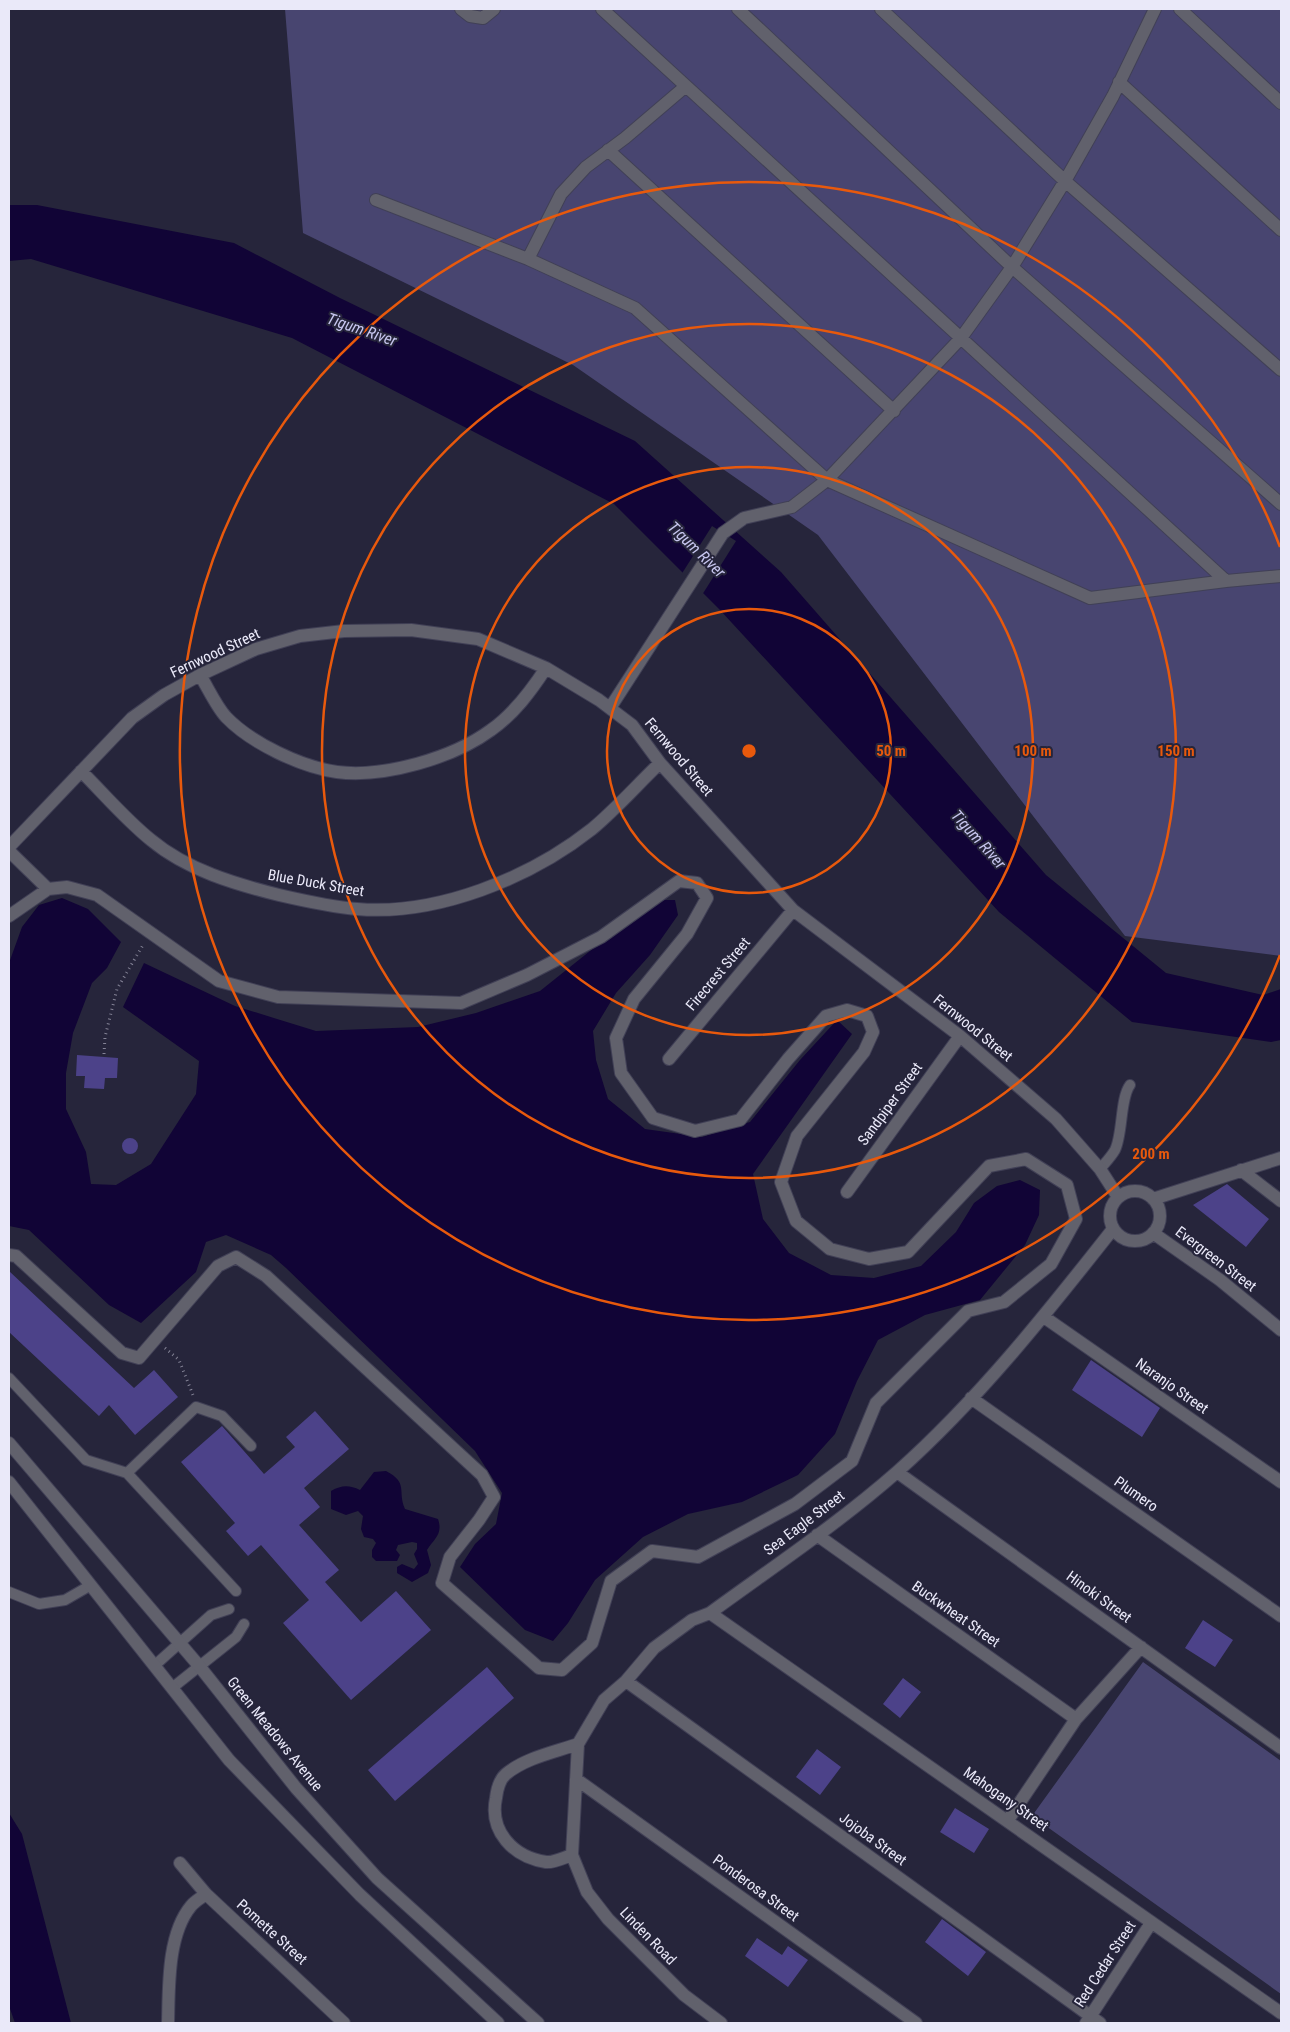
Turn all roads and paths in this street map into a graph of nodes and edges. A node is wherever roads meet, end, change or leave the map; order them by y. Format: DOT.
graph roads {
  1 [pos="461,9"];
  2 [pos="494,9"];
  3 [pos="602,9"];
  4 [pos="738,9"];
  5 [pos="881,9"];
  6 [pos="1155,9"];
  7 [pos="1180,9"];
  8 [pos="1119,82"];
  9 [pos="686,86"];
  10 [pos="1281,103"];
  11 [pos="608,150"];
  12 [pos="1065,181"];
  13 [pos="376,200"];
  14 [pos="1281,230"];
  15 [pos="528,258"];
  16 [pos="1012,267"];
  17 [pos="961,338"];
  18 [pos="1281,370"];
  19 [pos="894,411"];
  20 [pos="827,480"];
  21 [pos="1281,504"];
  22 [pos="1281,576"];
  23 [pos="1226,581"];
  24 [pos="546,668"];
  25 [pos="200,675"];
  26 [pos="610,708"];
  27 [pos="660,763"];
  28 [pos="81,771"];
  29 [pos="9,849"];
  30 [pos="48,889"];
  31 [pos="793,910"];
  32 [pos="9,916"];
  33 [pos="149,933"];
  34 [pos="960,1036"];
  35 [pos="104,1054"];
  36 [pos="669,1059"];
  37 [pos="1130,1085"];
  38 [pos="1281,1158"];
  39 [pos="1100,1169"];
  40 [pos="1241,1170"];
  41 [pos="847,1192"];
  42 [pos="1118,1197"];
  43 [pos="1153,1199"];
  44 [pos="1281,1201"];
  45 [pos="1113,1229"];
  46 [pos="1153,1233"];
  47 [pos="9,1255"];
  48 [pos="1044,1316"];
  49 [pos="1281,1330"];
  50 [pos="155,1339"];
  51 [pos="9,1378"];
  52 [pos="971,1398"];
  53 [pos="196,1408"];
  54 [pos="9,1443"];
  55 [pos="251,1446"];
  56 [pos="897,1472"];
  57 [pos="127,1473"];
  58 [pos="9,1482"];
  59 [pos="1281,1482"];
  60 [pos="817,1535"];
  61 [pos="91,1585"];
  62 [pos="236,1591"];
  63 [pos="9,1592"];
  64 [pos="229,1609"];
  65 [pos="710,1613"];
  66 [pos="1281,1616"];
  67 [pos="244,1624"];
  68 [pos="178,1643"];
  69 [pos="1141,1647"];
  70 [pos="154,1666"];
  71 [pos="200,1667"];
  72 [pos="626,1681"];
  73 [pos="172,1688"];
  74 [pos="1076,1719"];
  75 [pos="578,1744"];
  76 [pos="1281,1746"];
  77 [pos="576,1779"];
  78 [pos="1008,1820"];
  79 [pos="572,1855"];
  80 [pos="180,1863"];
  81 [pos="206,1894"];
  82 [pos="1151,1923"];
  83 [pos="1281,2013"];
  84 [pos="1092,2021"];
  85 [pos="168,2023"];
  86 [pos="344,2023"];
  87 [pos="498,2023"];
  88 [pos="538,2023"];
  89 [pos="722,2023"];
  90 [pos="916,2023"];
  1 -- 2 [label="street"];
  3 -- 9 [label="street"];
  4 -- 16 [label="street"];
  5 -- 12 [label="street"];
  6 -- 8 [label="street"];
  7 -- 10 [label="street"];
  8 -- 12 [label="street"];
  8 -- 14 [label="street"];
  9 -- 11 [label="street"];
  9 -- 17 [label="street"];
  11 -- 15 [label="street"];
  11 -- 19 [label="street"];
  12 -- 16 [label="street"];
  12 -- 18 [label="street"];
  13 -- 15 [label="street"];
  15 -- 20 [label="street"];
  16 -- 17 [label="street"];
  16 -- 21 [label="street"];
  17 -- 19 [label="street"];
  17 -- 23 [label="street"];
  19 -- 20 [label="street"];
  20 -- 23 [label="street"];
  20 -- 26 [label="street"];
  22 -- 23 [label="street"];
  24 -- 25 [label="street, Fernwood Street"];
  24 -- 25 [label="street"];
  24 -- 26 [label="street, Fernwood Street"];
  25 -- 28 [label="street, Fernwood Street"];
  26 -- 27 [label="street, Fernwood Street"];
  27 -- 28 [label="street, Blue Duck Street"];
  27 -- 31 [label="street, Fernwood Street"];
  28 -- 29 [label="street, Fernwood Street"];
  29 -- 30 [label="street"];
  30 -- 32 [label="street"];
  30 -- 33 [label="street"];
  31 -- 34 [label="street, Fernwood Street"];
  31 -- 36 [label="street, Firecrest Street"];
  33 -- 35 [label="path"];
  33 -- 50 [label="street"];
  34 -- 39 [label="street, Fernwood Street"];
  34 -- 41 [label="street, Sandpiper Street"];
  37 -- 39 [label="lane"];
  38 -- 40 [label="street"];
  39 -- 42 [label="street, Fernwood Street"];
  40 -- 43 [label="street"];
  40 -- 44 [label="street"];
  42 -- 43 [label="street"];
  42 -- 45 [label="street"];
  43 -- 46 [label="street"];
  45 -- 46 [label="street"];
  45 -- 48 [label="street, Sea Eagle Street"];
  46 -- 49 [label="street, Evergreen Street"];
  47 -- 50 [label="street"];
  48 -- 52 [label="street, Sea Eagle Street"];
  48 -- 59 [label="street, Naranjo Street"];
  50 -- 53 [label="path"];
  51 -- 57 [label="lane"];
  52 -- 56 [label="street, Sea Eagle Street"];
  52 -- 66 [label="street, Plumero"];
  53 -- 55 [label="lane"];
  53 -- 57 [label="lane"];
  54 -- 68 [label="street, Green Meadows Avenue"];
  56 -- 60 [label="street, Sea Eagle Street"];
  56 -- 69 [label="street, Hinoki Street"];
  57 -- 62 [label="lane"];
  58 -- 61 [label="street"];
  60 -- 65 [label="street, Sea Eagle Street"];
  60 -- 74 [label="street, Buckwheat Street"];
  61 -- 63 [label="lane"];
  61 -- 70 [label="street"];
  64 -- 68 [label="lane"];
  65 -- 72 [label="street, Sea Eagle Street"];
  65 -- 78 [label="street, Mahogany Street"];
  67 -- 71 [label="lane"];
  68 -- 70 [label="lane"];
  68 -- 71 [label="street, Green Meadows Avenue"];
  69 -- 74 [label="street"];
  69 -- 76 [label="street, Hinoki Street"];
  70 -- 73 [label="street"];
  71 -- 73 [label="lane"];
  71 -- 88 [label="street, Green Meadows Avenue"];
  72 -- 75 [label="street, Sea Eagle Street"];
  72 -- 84 [label="street, Jojoba Street"];
  73 -- 87 [label="street"];
  74 -- 78 [label="street"];
  75 -- 77 [label="street, Sea Eagle Street"];
  75 -- 79 [label="street"];
  77 -- 79 [label="street, Sea Eagle Street"];
  77 -- 90 [label="street, Ponderosa Street"];
  78 -- 82 [label="street, Mahogany Street"];
  79 -- 89 [label="street, Linden Road"];
  80 -- 81 [label="street, Pomette Street"];
  81 -- 85 [label="street"];
  81 -- 86 [label="street, Pomette Street"];
  82 -- 83 [label="street, Mahogany Street"];
  82 -- 84 [label="street, Red Cedar Street"];
}
